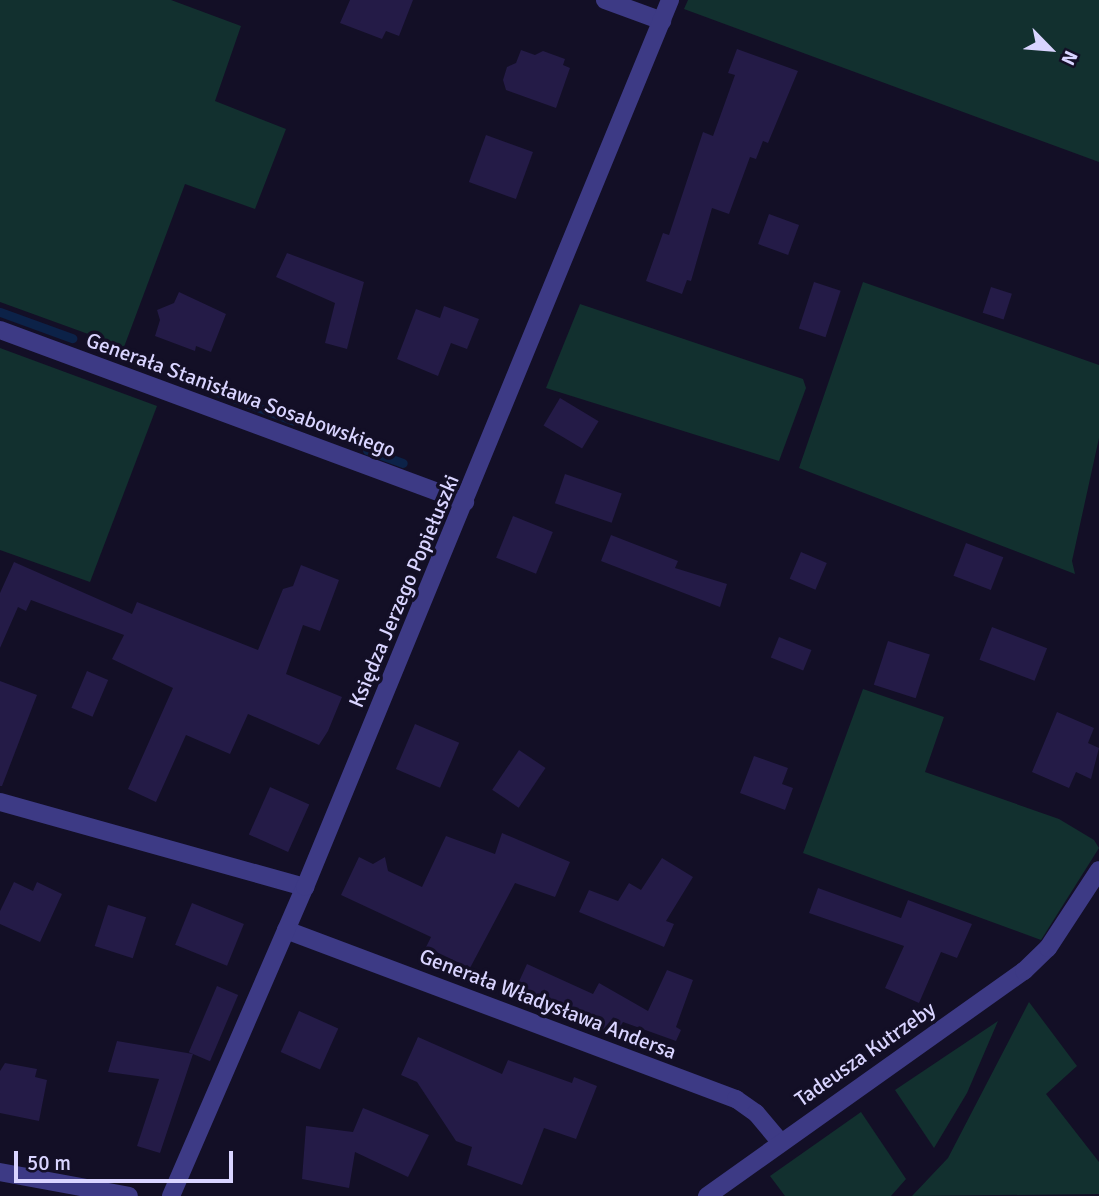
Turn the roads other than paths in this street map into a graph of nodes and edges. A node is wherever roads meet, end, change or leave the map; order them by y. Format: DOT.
graph roads {
  1 [pos="605,0"];
  2 [pos="670,0"];
  3 [pos="662,21"];
  4 [pos="0,330"];
  5 [pos="466,502"];
  6 [pos="0,802"];
  7 [pos="1099,870"];
  8 [pos="305,887"];
  9 [pos="286,930"];
  10 [pos="780,1142"];
  11 [pos="0,1172"];
  12 [pos="128,1196"];
  13 [pos="171,1196"];
  14 [pos="707,1196"];
  1 -- 3 [label="street"];
  2 -- 3 [label="street, Księdza Jerzego Popiełuszki"];
  3 -- 5 [label="street, Księdza Jerzego Popiełuszki"];
  4 -- 5 [label="street, Generała Stanisława Sosabowskiego"];
  5 -- 8 [label="street, Księdza Jerzego Popiełuszki"];
  6 -- 8 [label="street"];
  7 -- 10 [label="street, Tadeusza Kutrzeby"];
  8 -- 9 [label="street, Księdza Jerzego Popiełuszki"];
  9 -- 10 [label="street, Generała Władysława Andersa"];
  9 -- 13 [label="street, Księdza Jerzego Popiełuszki"];
  10 -- 14 [label="street, Tadeusza Kutrzeby"];
  11 -- 12 [label="street"];
}
